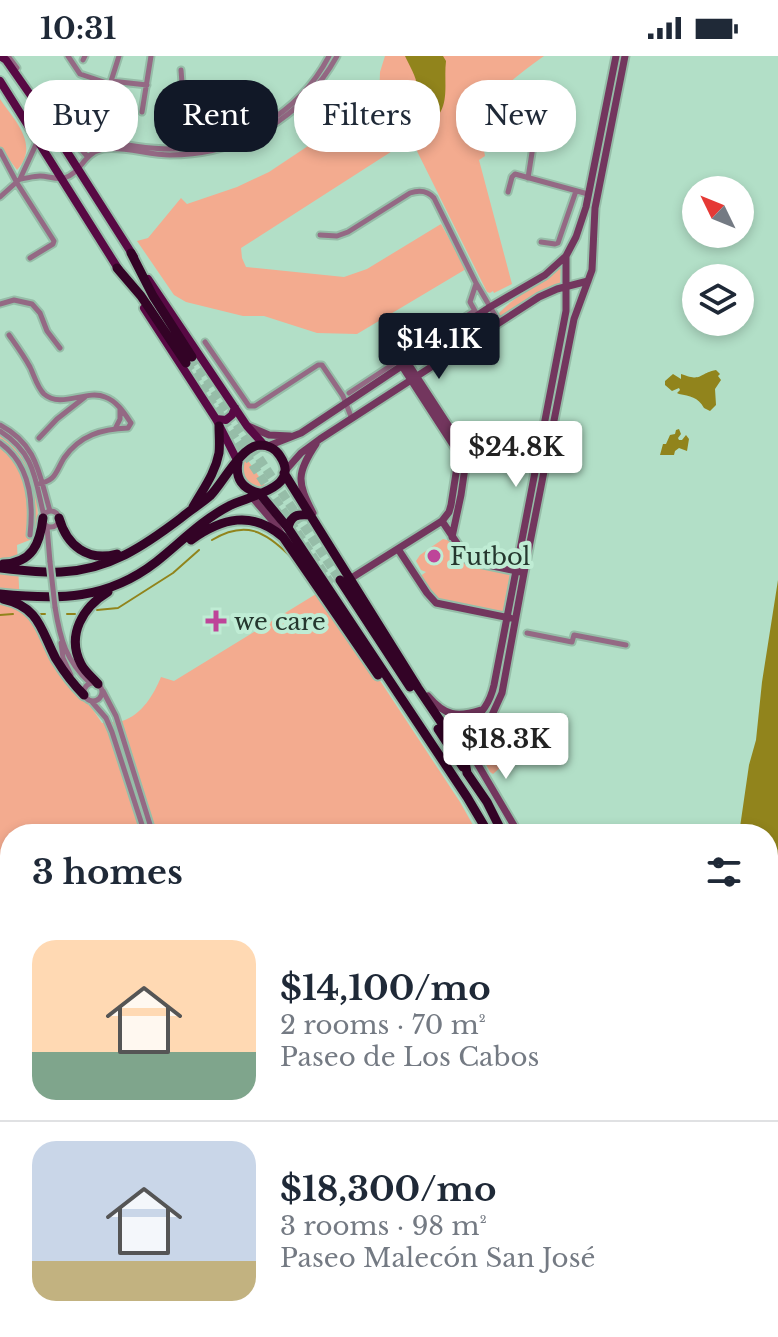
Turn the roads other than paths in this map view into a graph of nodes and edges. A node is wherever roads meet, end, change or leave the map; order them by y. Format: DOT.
graph roads {
  1 [pos="68,56"];
  2 [pos="119,56"];
  3 [pos="151,56"];
  4 [pos="337,56"];
  5 [pos="616,56"];
  6 [pos="625,56"];
  7 [pos="5,57"];
  8 [pos="326,58"];
  9 [pos="181,70"];
  10 [pos="102,80"];
  11 [pos="111,80"];
  12 [pos="182,80"];
  13 [pos="0,81"];
  14 [pos="24,81"];
  15 [pos="138,84"];
  16 [pos="147,85"];
  17 [pos="24,86"];
  18 [pos="613,95"];
  19 [pos="142,112"];
  20 [pos="278,114"];
  21 [pos="24,118"];
  22 [pos="278,122"];
  23 [pos="0,151"];
  24 [pos="32,152"];
  25 [pos="45,152"];
  26 [pos="67,152"];
  27 [pos="83,152"];
  28 [pos="94,152"];
  29 [pos="138,152"];
  30 [pos="188,152"];
  31 [pos="532,152"];
  32 [pos="87,156"];
  33 [pos="78,168"];
  34 [pos="0,170"];
  35 [pos="11,172"];
  36 [pos="528,178"];
  37 [pos="62,179"];
  38 [pos="18,181"];
  39 [pos="576,191"];
  40 [pos="508,192"];
  41 [pos="589,194"];
  42 [pos="0,197"];
  43 [pos="320,235"];
  44 [pos="576,237"];
  45 [pos="594,241"];
  46 [pos="541,242"];
  47 [pos="131,253"];
  48 [pos="566,256"];
  49 [pos="30,258"];
  50 [pos="117,268"];
  51 [pos="588,281"];
  52 [pos="476,283"];
  53 [pos="567,286"];
  54 [pos="0,304"];
  55 [pos="490,307"];
  56 [pos="476,313"];
  57 [pos="499,322"];
  58 [pos="486,331"];
  59 [pos="9,335"];
  60 [pos="205,342"];
  61 [pos="60,348"];
  62 [pos="404,364"];
  63 [pos="414,379"];
  64 [pos="349,393"];
  65 [pos="86,396"];
  66 [pos="345,404"];
  67 [pos="120,408"];
  68 [pos="235,408"];
  69 [pos="352,419"];
  70 [pos="218,423"];
  71 [pos="247,426"];
  72 [pos="0,428"];
  73 [pos="115,429"];
  74 [pos="296,436"];
  75 [pos="39,438"];
  76 [pos="320,439"];
  77 [pos="0,443"];
  78 [pos="266,446"];
  79 [pos="238,462"];
  80 [pos="34,464"];
  81 [pos="23,467"];
  82 [pos="284,473"];
  83 [pos="538,483"];
  84 [pos="40,484"];
  85 [pos="255,494"];
  86 [pos="457,496"];
  87 [pos="191,510"];
  88 [pos="310,515"];
  89 [pos="50,519"];
  90 [pos="442,521"];
  91 [pos="286,533"];
  92 [pos="30,535"];
  93 [pos="156,537"];
  94 [pos="452,537"];
  95 [pos="48,541"];
  96 [pos="398,549"];
  97 [pos="167,553"];
  98 [pos="0,566"];
  99 [pos="520,572"];
  100 [pos="353,577"];
  101 [pos="125,582"];
  102 [pos="0,597"];
  103 [pos="511,618"];
  104 [pos="527,633"];
  105 [pos="61,638"];
  106 [pos="626,645"];
  107 [pos="403,656"];
  108 [pos="97,686"];
  109 [pos="418,688"];
  110 [pos="87,695"];
  111 [pos="485,709"];
  112 [pos="468,725"];
  113 [pos="474,733"];
  114 [pos="466,740"];
  115 [pos="126,750"];
  116 [pos="119,753"];
  117 [pos="467,773"];
  118 [pos="453,777"];
  119 [pos="142,824"];
  120 [pos="150,824"];
  121 [pos="483,824"];
  122 [pos="498,824"];
  123 [pos="513,824"];
  1 -- 10 [label="street"];
  2 -- 11 [label="street"];
  3 -- 16 [label="street"];
  4 -- 22 [label="street"];
  5 -- 18 [label="street"];
  6 -- 18 [label="street"];
  7 -- 14 [label="street"];
  7 -- 17 [label="main road"];
  8 -- 20 [label="street"];
  9 -- 12 [label="street"];
  13 -- 21 [label="main road"];
  15 -- 16 [label="street"];
  16 -- 19 [label="street"];
  18 -- 41 [label="street"];
  18 -- 45 [label="street"];
  23 -- 35 [label="street"];
  24 -- 38 [label="street"];
  25 -- 37 [label="main road"];
  26 -- 33 [label="main road"];
  27 -- 32 [label="street"];
  28 -- 32 [label="street"];
  29 -- 30 [label="street"];
  31 -- 36 [label="street"];
  32 -- 33 [label="street"];
  33 -- 37 [label="street"];
  33 -- 47 [label="main road"];
  34 -- 35 [label="street"];
  35 -- 38 [label="street"];
  36 -- 39 [label="street"];
  36 -- 40 [label="street"];
  37 -- 38 [label="street"];
  37 -- 50 [label="main road"];
  38 -- 42 [label="street"];
  38 -- 49 [label="street"];
  39 -- 41 [label="street"];
  39 -- 46 [label="street"];
  41 -- 44 [label="street"];
  43 -- 52 [label="street"];
  44 -- 45 [label="street"];
  44 -- 48 [label="street"];
  45 -- 51 [label="street"];
  47 -- 50 [label="highway"];
  47 -- 68 [label="main road"];
  48 -- 53 [label="street"];
  48 -- 55 [label="street"];
  50 -- 70 [label="main road"];
  51 -- 53 [label="street"];
  51 -- 83 [label="street"];
  52 -- 55 [label="street"];
  52 -- 56 [label="street"];
  53 -- 57 [label="street"];
  53 -- 83 [label="street"];
  54 -- 61 [label="street"];
  55 -- 56 [label="street"];
  55 -- 57 [label="street"];
  56 -- 58 [label="street"];
  56 -- 62 [label="street"];
  56 -- 64 [label="street"];
  57 -- 58 [label="street"];
  58 -- 63 [label="street"];
  59 -- 65 [label="street"];
  60 -- 66 [label="street"];
  62 -- 63 [label="street"];
  62 -- 66 [label="street"];
  63 -- 69 [label="street"];
  63 -- 86 [label="street"];
  65 -- 67 [label="street"];
  65 -- 75 [label="street"];
  66 -- 69 [label="street"];
  66 -- 74 [label="street"];
  67 -- 73 [label="street"];
  67 -- 73 [label="street"];
  68 -- 70 [label="main road"];
  68 -- 71 [label="main road"];
  69 -- 76 [label="street"];
  70 -- 79 [label="main road"];
  70 -- 87 [label="highway"];
  71 -- 74 [label="street"];
  71 -- 78 [label="main road"];
  72 -- 80 [label="street"];
  73 -- 84 [label="street"];
  74 -- 78 [label="street"];
  76 -- 82 [label="street"];
  76 -- 100 [label="street"];
  77 -- 81 [label="street"];
  78 -- 79 [label="highway"];
  78 -- 82 [label="highway"];
  79 -- 85 [label="highway"];
  79 -- 87 [label="highway"];
  80 -- 81 [label="street"];
  80 -- 84 [label="street"];
  81 -- 92 [label="street"];
  82 -- 85 [label="highway"];
  82 -- 88 [label="highway"];
  83 -- 99 [label="street"];
  84 -- 89 [label="street"];
  85 -- 91 [label="highway"];
  85 -- 97 [label="highway"];
  86 -- 90 [label="street"];
  86 -- 94 [label="street"];
  87 -- 93 [label="highway"];
  88 -- 91 [label="highway"];
  88 -- 109 [label="highway"];
  89 -- 93 [label="highway"];
  89 -- 95 [label="street"];
  89 -- 95 [label="street"];
  89 -- 98 [label="highway"];
  90 -- 94 [label="street"];
  90 -- 96 [label="street"];
  91 -- 97 [label="highway"];
  91 -- 118 [label="highway"];
  93 -- 98 [label="highway"];
  94 -- 99 [label="street"];
  95 -- 105 [label="street, bridge"];
  96 -- 100 [label="street"];
  96 -- 103 [label="street"];
  97 -- 101 [label="highway"];
  99 -- 103 [label="street"];
  100 -- 107 [label="street"];
  101 -- 102 [label="highway"];
  101 -- 108 [label="highway"];
  102 -- 110 [label="highway"];
  103 -- 111 [label="street"];
  103 -- 113 [label="street"];
  104 -- 106 [label="street"];
  105 -- 108 [label="street"];
  105 -- 110 [label="street"];
  107 -- 109 [label="highway"];
  107 -- 111 [label="street"];
  108 -- 110 [label="street"];
  108 -- 110 [label="street"];
  108 -- 115 [label="street"];
  109 -- 117 [label="highway"];
  110 -- 116 [label="street"];
  111 -- 112 [label="street"];
  112 -- 113 [label="street"];
  112 -- 114 [label="street"];
  113 -- 114 [label="street"];
  114 -- 123 [label="street"];
  115 -- 116 [label="street"];
  115 -- 120 [label="street"];
  116 -- 119 [label="street"];
  117 -- 118 [label="highway"];
  117 -- 122 [label="highway"];
  118 -- 121 [label="highway"];
}
